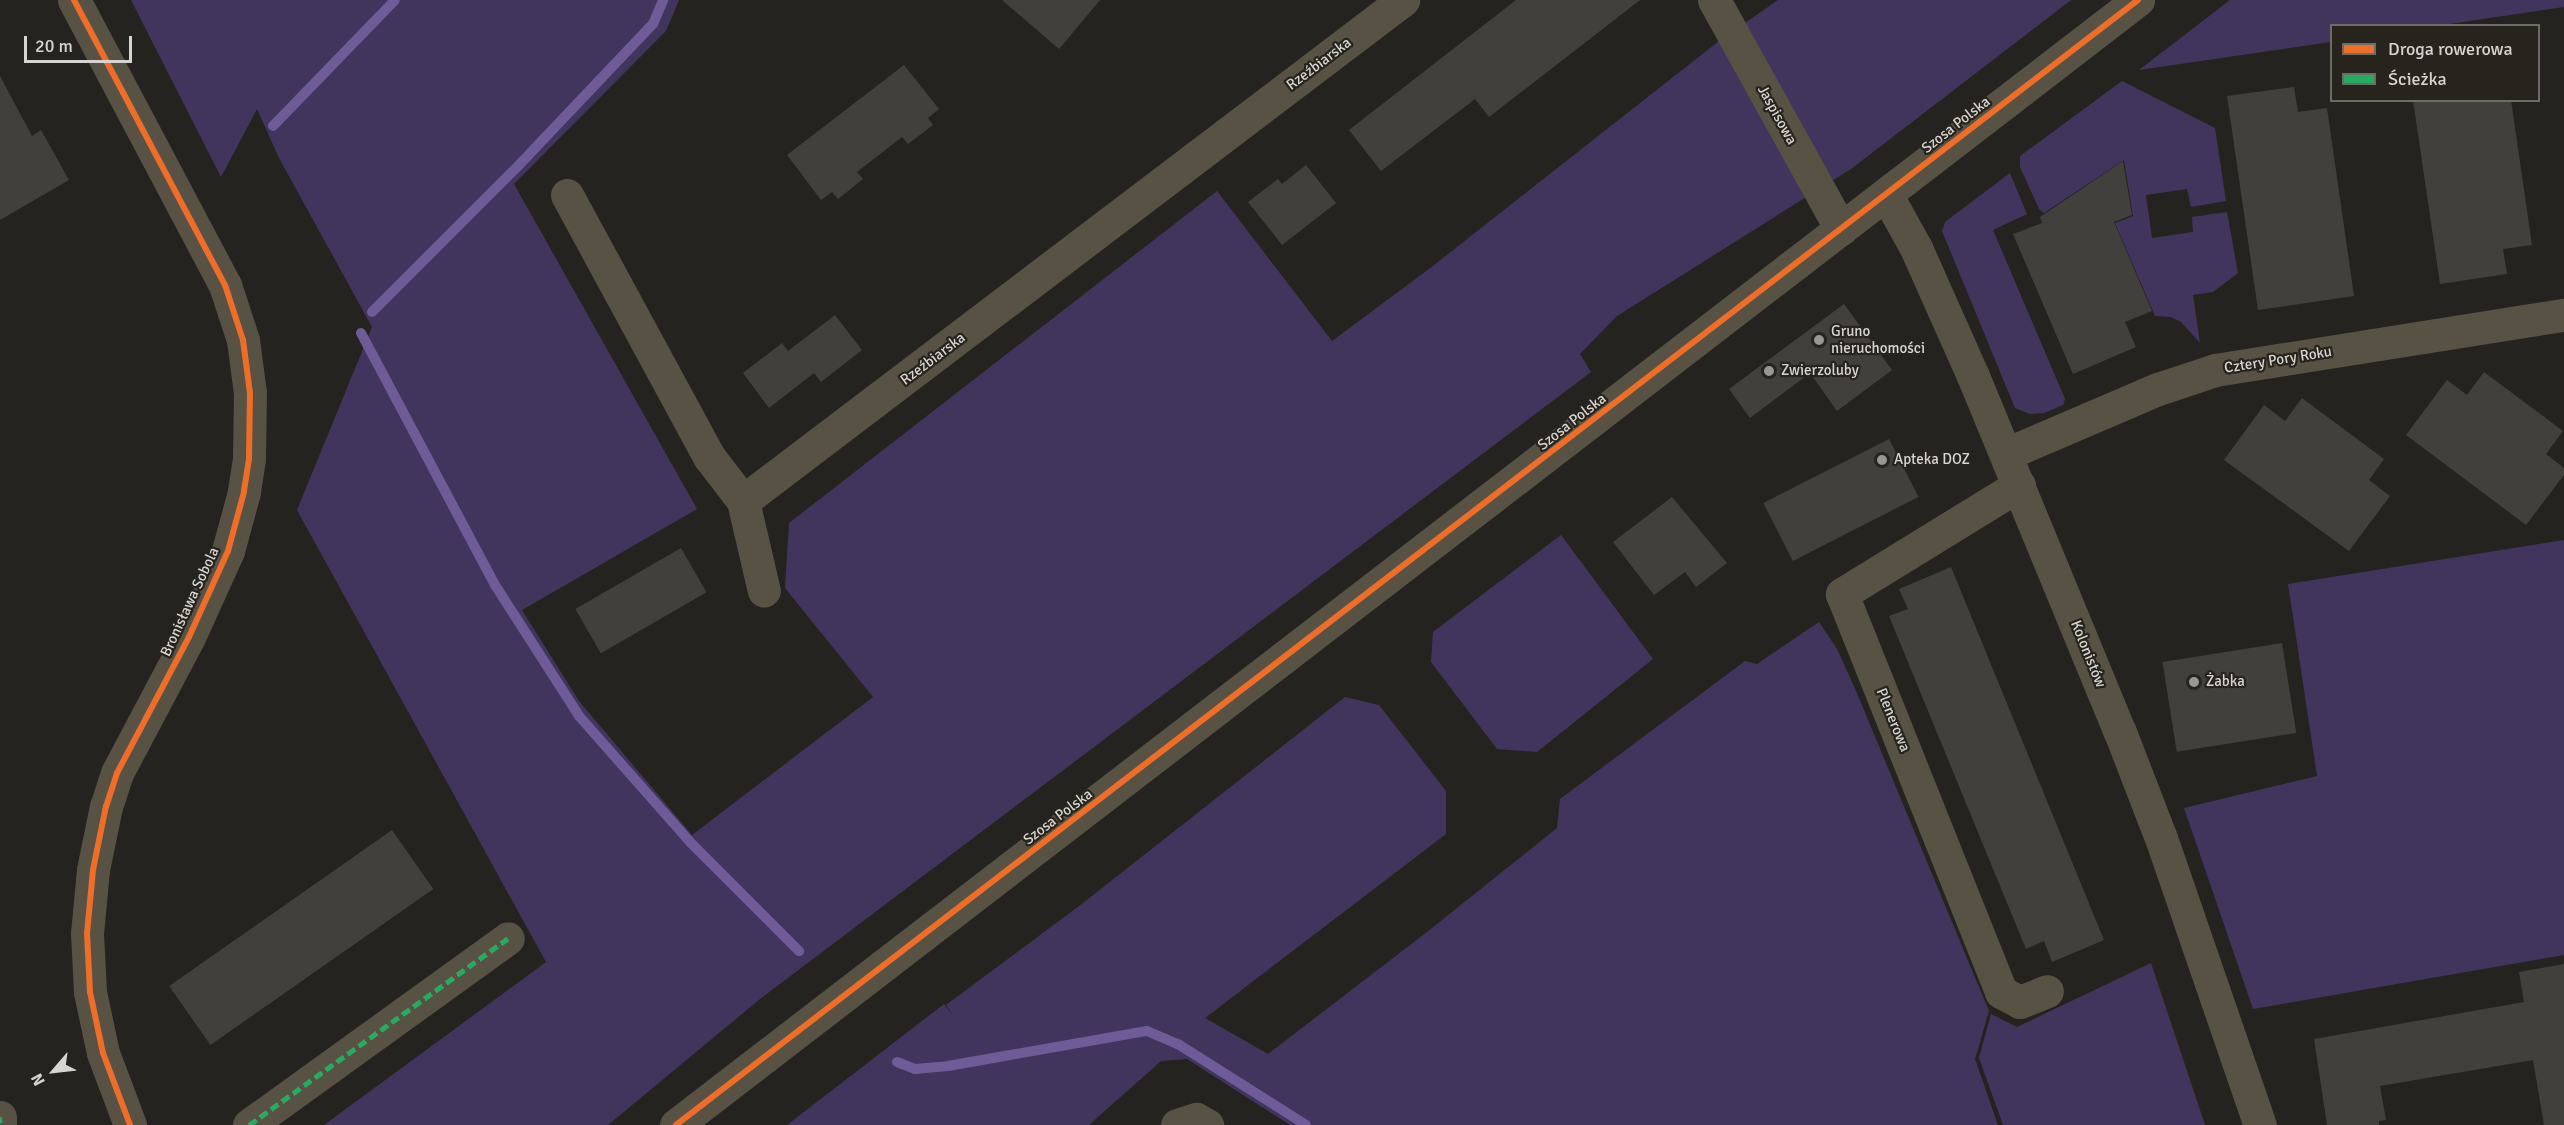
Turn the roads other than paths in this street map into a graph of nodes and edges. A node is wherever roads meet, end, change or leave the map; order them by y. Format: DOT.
graph roads {
  1 [pos="74,0"];
  2 [pos="1403,0"];
  3 [pos="1714,0"];
  4 [pos="2138,0"];
  5 [pos="1886,194"];
  6 [pos="567,195"];
  7 [pos="1841,229"];
  8 [pos="2564,315"];
  9 [pos="2006,454"];
  10 [pos="2019,485"];
  11 [pos="743,501"];
  12 [pos="764,591"];
  13 [pos="508,938"];
  14 [pos="2047,991"];
  15 [pos="0,1117"];
  16 [pos="0,1123"];
  17 [pos="130,1125"];
  18 [pos="249,1125"];
  19 [pos="676,1125"];
  20 [pos="1177,1125"];
  21 [pos="1207,1125"];
  22 [pos="2260,1125"];
  1 -- 17 [label="street, Bronisława Sobola"];
  2 -- 11 [label="street, Rzeźbiarska"];
  3 -- 7 [label="street, Jaspisowa"];
  4 -- 5 [label="street, Szosa Polska"];
  5 -- 7 [label="street, Szosa Polska"];
  5 -- 9 [label="street, Kolonistów"];
  6 -- 11 [label="street"];
  7 -- 19 [label="street, Szosa Polska"];
  8 -- 9 [label="street, Cztery Pory Roku"];
  9 -- 10 [label="street, Kolonistów"];
  10 -- 14 [label="street, Plenerowa"];
  10 -- 22 [label="street, Kolonistów"];
  11 -- 12 [label="street"];
  13 -- 18 [label="street"];
  15 -- 16 [label="street"];
  20 -- 21 [label="street"];
}
